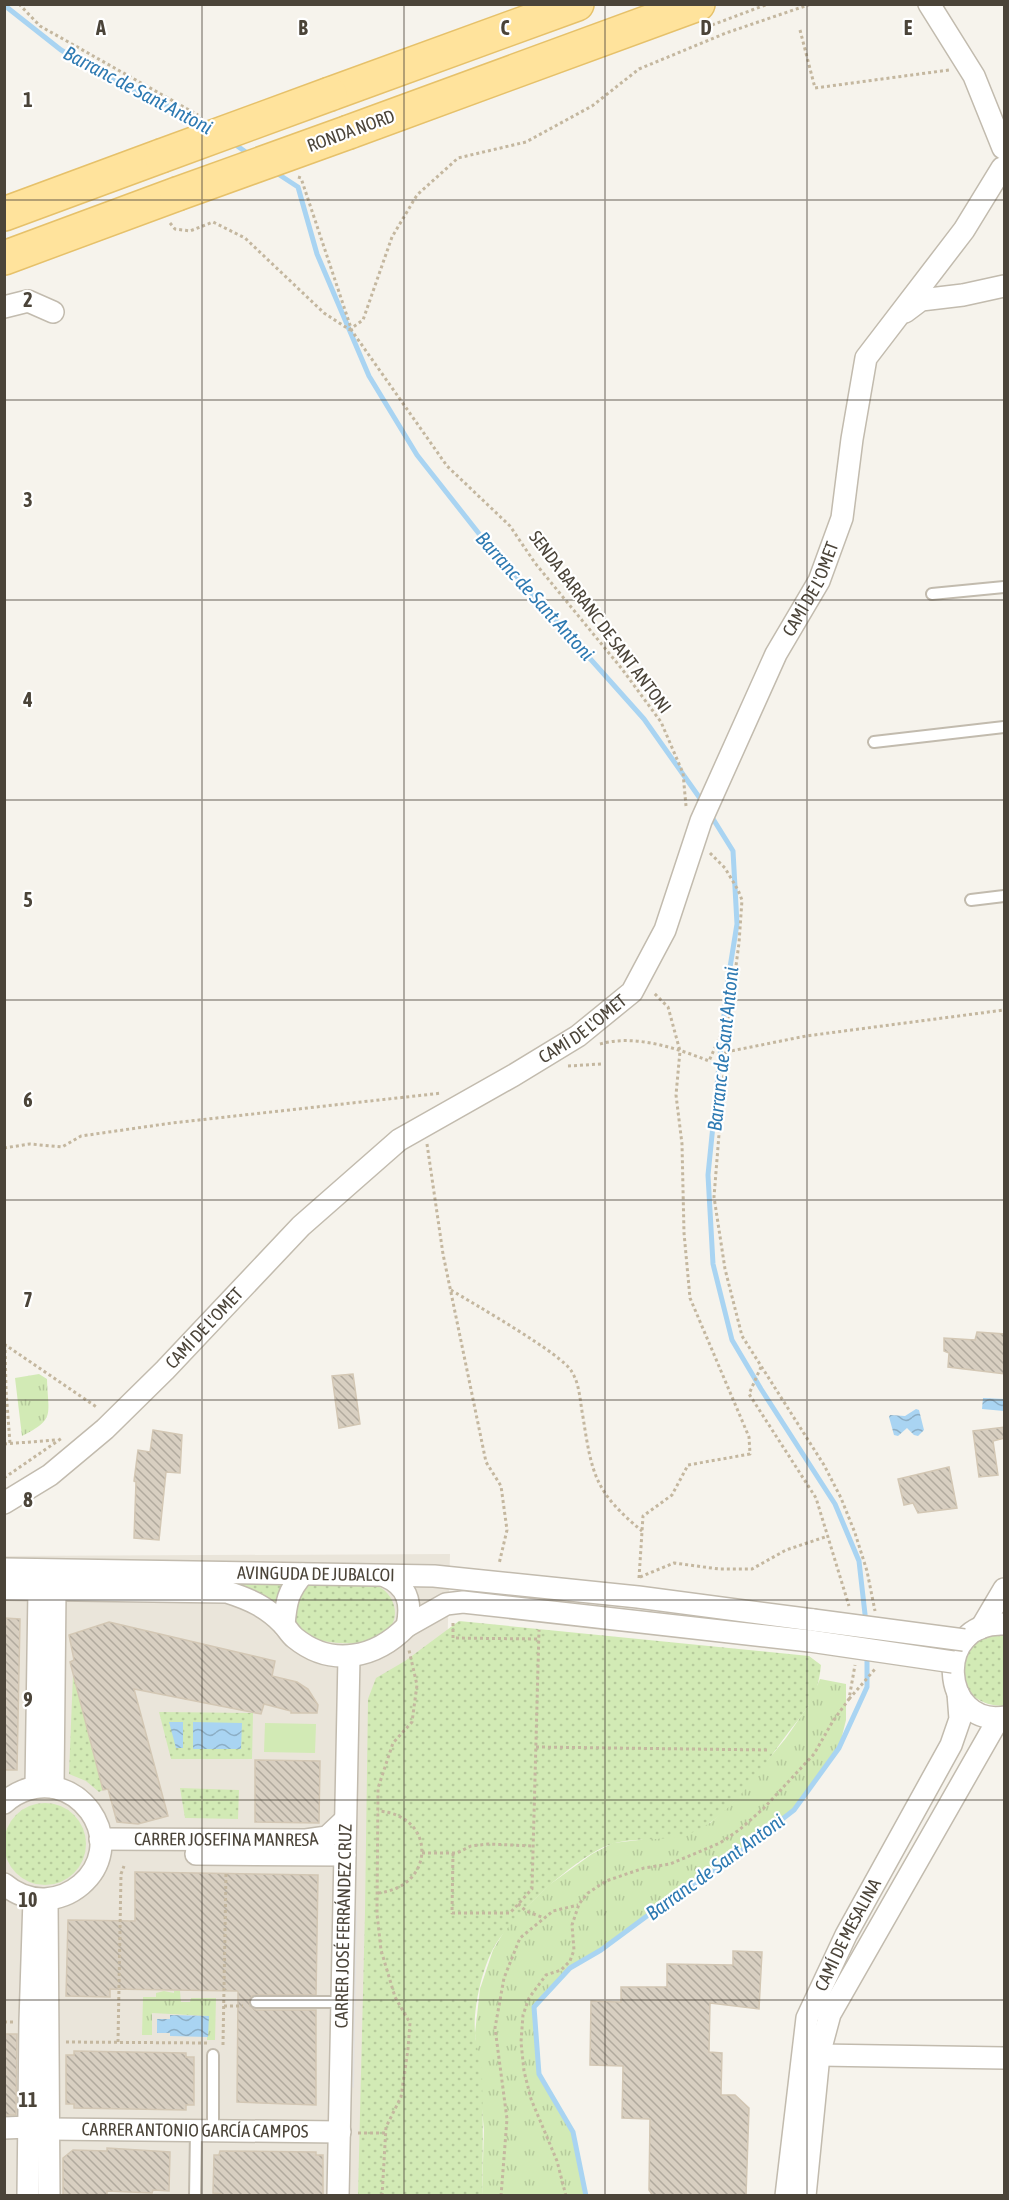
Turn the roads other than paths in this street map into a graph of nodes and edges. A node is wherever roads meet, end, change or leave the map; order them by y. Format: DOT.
graph roads {
  1 [pos="577,4"];
  2 [pos="698,4"];
  3 [pos="929,4"];
  4 [pos="1003,159"];
  5 [pos="4,214"];
  6 [pos="4,258"];
  7 [pos="1005,286"];
  8 [pos="4,308"];
  9 [pos="53,312"];
  10 [pos="892,322"];
  11 [pos="1005,587"];
  12 [pos="932,594"];
  13 [pos="1005,727"];
  14 [pos="874,742"];
  15 [pos="1005,896"];
  16 [pos="971,900"];
  17 [pos="4,1503"];
  18 [pos="5,1574"];
  19 [pos="303,1574"];
  20 [pos="385,1576"];
  21 [pos="1005,1588"];
  22 [pos="47,1590"];
  23 [pos="1005,1624"];
  24 [pos="284,1625"];
  25 [pos="407,1626"];
  26 [pos="972,1634"];
  27 [pos="349,1657"];
  28 [pos="953,1662"];
  29 [pos="958,1694"];
  30 [pos="1002,1717"];
  31 [pos="44,1787"];
  32 [pos="4,1803"];
  33 [pos="344,1821"];
  34 [pos="100,1845"];
  35 [pos="305,1855"];
  36 [pos="345,1855"];
  37 [pos="344,1881"];
  38 [pos="4,1884"];
  39 [pos="40,1899"];
  40 [pos="256,2002"];
  41 [pos="342,2002"];
  42 [pos="218,2055"];
  43 [pos="819,2055"];
  44 [pos="1005,2058"];
  45 [pos="4,2128"];
  46 [pos="39,2128"];
  47 [pos="204,2131"];
  48 [pos="345,2133"];
  49 [pos="28,2196"];
  50 [pos="49,2196"];
  51 [pos="195,2196"];
  52 [pos="339,2196"];
  53 [pos="786,2196"];
  54 [pos="805,2196"];
  1 -- 5 [label="main road, bridge"];
  2 -- 6 [label="main road, RONDA NORD, bridge"];
  3 -- 4 [label="street"];
  4 -- 10 [label="street, CAMÍ DE L'OMET"];
  7 -- 10 [label="street, CAMÍ DE L'OMET"];
  8 -- 9 [label="street"];
  10 -- 17 [label="street, CAMÍ DE L'OMET"];
  11 -- 12 [label="lane"];
  13 -- 14 [label="lane"];
  15 -- 16 [label="lane"];
  18 -- 19 [label="street, AVINGUDA DE JUBALCOI"];
  18 -- 22 [label="street, AVINGUDA DE JUBALCOI"];
  19 -- 20 [label="street, AVINGUDA DE JUBALCOI"];
  19 -- 24 [label="street"];
  20 -- 25 [label="street, AVINGUDA DE JUBALCOI"];
  20 -- 26 [label="street, bridge"];
  21 -- 26 [label="street"];
  22 -- 24 [label="street, AVINGUDA DE JUBALCOI"];
  22 -- 31 [label="street"];
  23 -- 26 [label="street"];
  24 -- 27 [label="street, AVINGUDA DE JUBALCOI"];
  25 -- 27 [label="street"];
  25 -- 28 [label="street, bridge"];
  26 -- 28 [label="street"];
  27 -- 33 [label="street, CARRER JOSÉ FERRÁNDEZ CRUZ"];
  28 -- 29 [label="street, CAMÍ DE MESALINA"];
  29 -- 30 [label="street"];
  29 -- 53 [label="street, CAMÍ DE MESALINA"];
  30 -- 43 [label="street"];
  31 -- 32 [label="street"];
  31 -- 34 [label="street"];
  33 -- 34 [label="street, CARRER JOSEFINA MANRESA"];
  33 -- 36 [label="street, CARRER JOSÉ FERRÁNDEZ CRUZ"];
  34 -- 35 [label="street, CARRER JOSEFINA MANRESA"];
  34 -- 39 [label="street"];
  35 -- 36 [label="street, CARRER JOSEFINA MANRESA"];
  35 -- 37 [label="street"];
  36 -- 37 [label="street, CARRER JOSÉ FERRÁNDEZ CRUZ"];
  37 -- 41 [label="street, CARRER JOSÉ FERRÁNDEZ CRUZ"];
  38 -- 39 [label="street"];
  39 -- 46 [label="street"];
  40 -- 41 [label="lane"];
  41 -- 48 [label="street, CARRER JOSÉ FERRÁNDEZ CRUZ"];
  42 -- 47 [label="lane"];
  43 -- 44 [label="street"];
  43 -- 54 [label="street"];
  45 -- 46 [label="street, CARRER ANTONIO GARCÍA CAMPOS"];
  46 -- 47 [label="street, CARRER ANTONIO GARCÍA CAMPOS"];
  46 -- 49 [label="street"];
  46 -- 50 [label="street"];
  47 -- 48 [label="street, CARRER ANTONIO GARCÍA CAMPOS"];
  47 -- 51 [label="lane"];
  48 -- 52 [label="street, CARRER JOSÉ FERRÁNDEZ CRUZ"];
}
